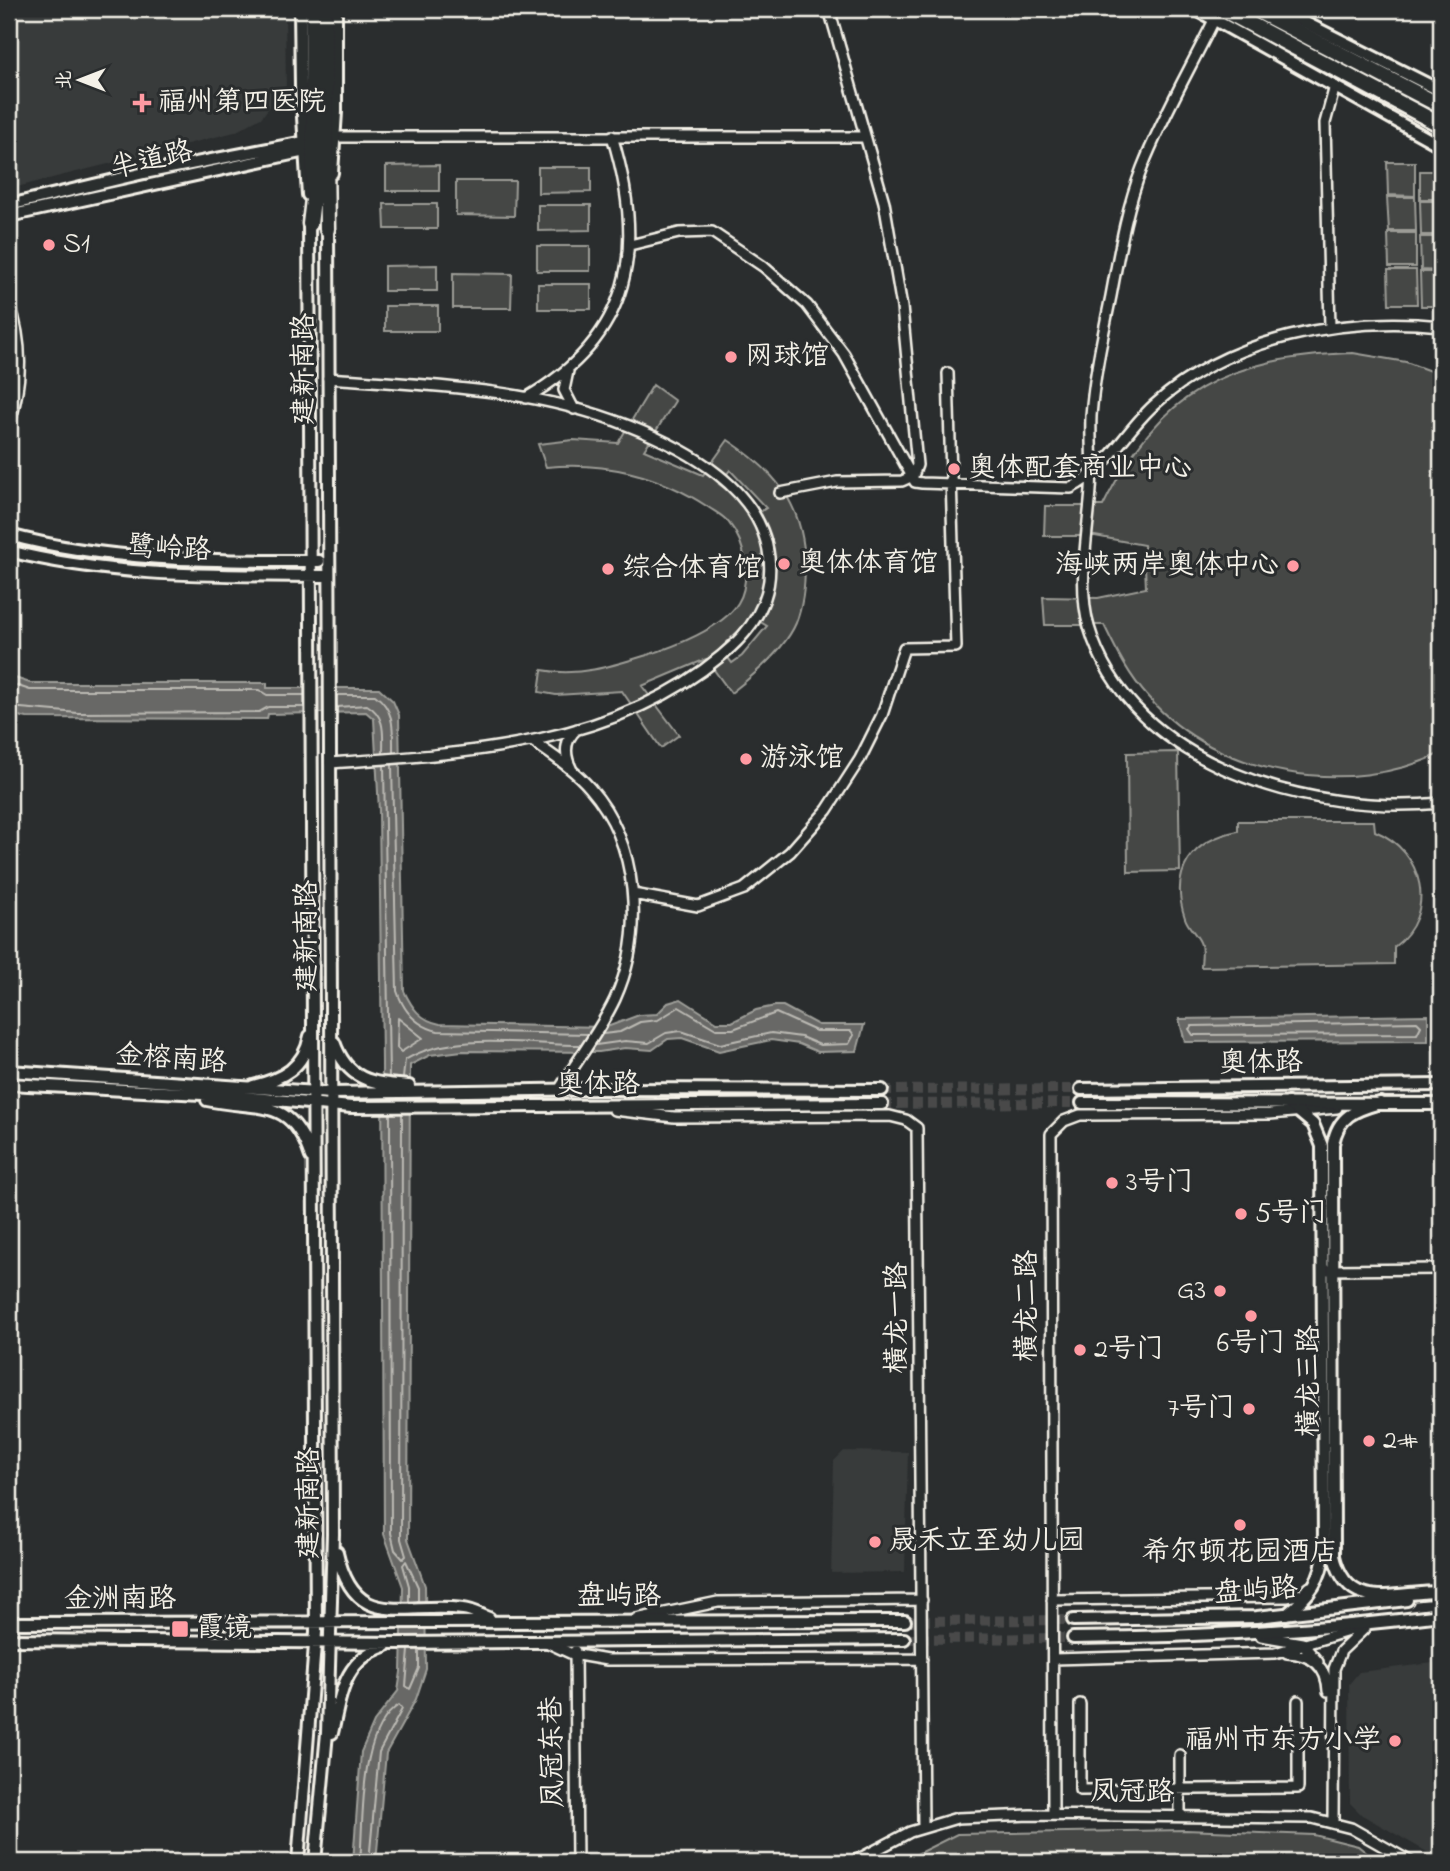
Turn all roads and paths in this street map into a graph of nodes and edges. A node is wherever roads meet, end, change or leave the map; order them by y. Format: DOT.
graph roads {
  1 [pos="300,9"];
  2 [pos="313,9"];
  3 [pos="324,9"];
  4 [pos="336,9"];
  5 [pos="829,9"];
  6 [pos="1195,9"];
  7 [pos="1254,9"];
  8 [pos="1278,9"];
  9 [pos="1218,14"];
  10 [pos="1335,86"];
  11 [pos="1441,91"];
  12 [pos="1441,106"];
  13 [pos="1441,126"];
  14 [pos="612,136"];
  15 [pos="335,137"];
  16 [pos="864,137"];
  17 [pos="304,146"];
  18 [pos="1441,146"];
  19 [pos="9,205"];
  20 [pos="9,216"];
  21 [pos="310,224"];
  22 [pos="327,229"];
  23 [pos="630,245"];
  24 [pos="9,302"];
  25 [pos="1441,326"];
  26 [pos="1330,327"];
  27 [pos="571,367"];
  28 [pos="948,373"];
  29 [pos="328,378"];
  30 [pos="526,398"];
  31 [pos="574,409"];
  32 [pos="9,426"];
  33 [pos="913,476"];
  34 [pos="1092,477"];
  35 [pos="954,484"];
  36 [pos="780,493"];
  37 [pos="9,532"];
  38 [pos="9,551"];
  39 [pos="23,554"];
  40 [pos="9,556"];
  41 [pos="312,561"];
  42 [pos="329,561"];
  43 [pos="312,576"];
  44 [pos="329,576"];
  45 [pos="578,729"];
  46 [pos="532,741"];
  47 [pos="330,763"];
  48 [pos="573,771"];
  49 [pos="1441,803"];
  50 [pos="633,894"];
  51 [pos="314,992"];
  52 [pos="331,1032"];
  53 [pos="9,1071"];
  54 [pos="9,1084"];
  55 [pos="1441,1085"];
  56 [pos="243,1088"];
  57 [pos="1081,1089"];
  58 [pos="461,1090"];
  59 [pos="559,1090"];
  60 [pos="882,1090"];
  61 [pos="331,1093"];
  62 [pos="184,1095"];
  63 [pos="314,1098"];
  64 [pos="1082,1103"];
  65 [pos="1289,1103"];
  66 [pos="1380,1103"];
  67 [pos="883,1104"];
  68 [pos="1441,1104"];
  69 [pos="331,1105"];
  70 [pos="602,1108"];
  71 [pos="1301,1111"];
  72 [pos="315,1169"];
  73 [pos="1441,1269"];
  74 [pos="1328,1270"];
  75 [pos="333,1534"];
  76 [pos="1319,1578"];
  77 [pos="1441,1594"];
  78 [pos="1052,1600"];
  79 [pos="922,1601"];
  80 [pos="1287,1614"];
  81 [pos="1441,1615"];
  82 [pos="636,1619"];
  83 [pos="332,1620"];
  84 [pos="495,1620"];
  85 [pos="1073,1620"];
  86 [pos="315,1621"];
  87 [pos="905,1621"];
  88 [pos="9,1623"];
  89 [pos="1370,1624"];
  90 [pos="1249,1634"];
  91 [pos="1073,1638"];
  92 [pos="904,1639"];
  93 [pos="9,1640"];
  94 [pos="546,1642"];
  95 [pos="575,1642"];
  96 [pos="315,1643"];
  97 [pos="332,1643"];
  98 [pos="399,1643"];
  99 [pos="1305,1646"];
  100 [pos="1275,1653"];
  101 [pos="575,1655"];
  102 [pos="1053,1658"];
  103 [pos="922,1659"];
  104 [pos="1321,1666"];
  105 [pos="1298,1701"];
  106 [pos="1080,1704"];
  107 [pos="1180,1755"];
  108 [pos="324,1770"];
  109 [pos="1180,1789"];
  110 [pos="1054,1815"];
  111 [pos="1180,1816"];
  112 [pos="1331,1821"];
  113 [pos="923,1826"];
  114 [pos="298,1862"];
  115 [pos="315,1862"];
  116 [pos="577,1862"];
  117 [pos="853,1862"];
  118 [pos="1411,1862"];
  1 -- 17 [label="main road, 建新南路"];
  2 -- 21 [label="highway"];
  3 -- 22 [label="highway"];
  4 -- 15 [label="main road, 建新南路"];
  5 -- 16 [label="street"];
  6 -- 9 [label="main road"];
  7 -- 12 [label="highway"];
  8 -- 11 [label="main road"];
  9 -- 10 [label="main road"];
  9 -- 13 [label="highway"];
  9 -- 34 [label="street"];
  10 -- 18 [label="main road"];
  10 -- 26 [label="street"];
  14 -- 15 [label="street"];
  14 -- 16 [label="street"];
  14 -- 23 [label="street"];
  15 -- 22 [label="main road, 建新南路"];
  16 -- 33 [label="street"];
  17 -- 19 [label="main road, 半道路"];
  17 -- 20 [label="main road, 半道路"];
  17 -- 21 [label="main road, 建新南路"];
  21 -- 41 [label="main road, 建新南路"];
  22 -- 29 [label="main road, 建新南路"];
  23 -- 27 [label="street"];
  23 -- 33 [label="street"];
  24 -- 32 [label="street"];
  25 -- 26 [label="street"];
  26 -- 34 [label="street"];
  27 -- 30 [label="street"];
  27 -- 31 [label="street"];
  28 -- 35 [label="street"];
  29 -- 30 [label="street"];
  29 -- 42 [label="main road, 建新南路"];
  30 -- 31 [label="street"];
  31 -- 45 [label="street"];
  33 -- 35 [label="street"];
  33 -- 36 [label="street"];
  34 -- 35 [label="street"];
  34 -- 49 [label="street"];
  35 -- 50 [label="street"];
  37 -- 41 [label="main road, 鹭岭路"];
  38 -- 39 [label="main road, 鹭岭路"];
  39 -- 40 [label="main road"];
  39 -- 43 [label="main road, 鹭岭路"];
  41 -- 42 [label="main road, 鹭岭路"];
  41 -- 43 [label="main road, 建新南路"];
  42 -- 44 [label="main road, 建新南路"];
  43 -- 44 [label="main road, 鹭岭路"];
  43 -- 51 [label="main road, 建新南路"];
  44 -- 47 [label="main road, 建新南路"];
  45 -- 46 [label="street"];
  45 -- 48 [label="street"];
  46 -- 47 [label="street"];
  46 -- 48 [label="street"];
  47 -- 52 [label="main road, 建新南路"];
  48 -- 50 [label="street"];
  50 -- 59 [label="street"];
  51 -- 56 [label="main road"];
  51 -- 63 [label="main road, 建新南路"];
  52 -- 58 [label="main road"];
  52 -- 61 [label="main road, 建新南路"];
  53 -- 56 [label="main road, 金榕南路"];
  54 -- 62 [label="main road, 金榕南路"];
  55 -- 57 [label="main road, 奥体路"];
  56 -- 63 [label="main road, 金榕南路"];
  58 -- 59 [label="main road, 奥体路"];
  58 -- 61 [label="main road, 奥体路"];
  59 -- 60 [label="main road, 奥体路"];
  61 -- 63 [label="main road, 金榕南路"];
  61 -- 69 [label="main road, 建新南路"];
  62 -- 63 [label="main road, 金榕南路"];
  62 -- 72 [label="main road"];
  63 -- 69 [label="main road, 奥体路"];
  63 -- 72 [label="main road, 建新南路"];
  64 -- 65 [label="main road, 奥体路"];
  65 -- 66 [label="main road, 奥体路"];
  65 -- 71 [label="main road, 横龙三路"];
  66 -- 68 [label="main road, 奥体路"];
  66 -- 71 [label="street, 横龙二路"];
  66 -- 74 [label="main road, 横龙三路"];
  67 -- 70 [label="main road, 奥体路"];
  69 -- 70 [label="main road, 奥体路"];
  69 -- 75 [label="main road, 建新南路"];
  70 -- 79 [label="street, 横龙一路"];
  71 -- 74 [label="main road, 横龙三路"];
  71 -- 78 [label="street, 横龙二路"];
  72 -- 86 [label="main road, 建新南路"];
  73 -- 74 [label="street"];
  74 -- 76 [label="main road, 横龙三路"];
  74 -- 77 [label="main road, 横龙三路"];
  75 -- 83 [label="main road, 建新南路"];
  75 -- 84 [label="main road"];
  76 -- 78 [label="street"];
  76 -- 80 [label="main road"];
  77 -- 80 [label="main road, 盘屿路"];
  78 -- 102 [label="street, 横龙二路"];
  79 -- 82 [label="street"];
  79 -- 103 [label="street, 横龙一路"];
  80 -- 85 [label="main road, 盘屿路"];
  81 -- 89 [label="main road, 盘屿路"];
  82 -- 84 [label="main road, 盘屿路"];
  82 -- 87 [label="main road, 盘屿路"];
  83 -- 84 [label="main road, 盘屿路"];
  83 -- 86 [label="main road, 金洲南路"];
  83 -- 97 [label="main road, 建新南路"];
  86 -- 88 [label="main road, 金洲南路"];
  86 -- 96 [label="main road, 建新南路"];
  89 -- 90 [label="main road, 盘屿路"];
  89 -- 99 [label="street"];
  89 -- 112 [label="street"];
  90 -- 91 [label="main road, 盘屿路"];
  90 -- 99 [label="street"];
  92 -- 95 [label="main road, 盘屿路"];
  93 -- 96 [label="main road, 金洲南路"];
  94 -- 95 [label="main road, 盘屿路"];
  94 -- 98 [label="main road, 盘屿路"];
  94 -- 101 [label="street"];
  95 -- 101 [label="street, 凤冠东巷"];
  96 -- 97 [label="main road, 金洲南路"];
  96 -- 114 [label="main road, 建新南路"];
  97 -- 98 [label="main road, 盘屿路"];
  97 -- 108 [label="main road, 建新南路"];
  98 -- 108 [label="main road"];
  99 -- 100 [label="street"];
  99 -- 104 [label="street"];
  100 -- 102 [label="street"];
  100 -- 104 [label="street"];
  101 -- 103 [label="street"];
  101 -- 116 [label="street, 凤冠东巷"];
  102 -- 110 [label="street, 横龙二路"];
  103 -- 113 [label="street, 横龙一路"];
  104 -- 112 [label="street"];
  105 -- 109 [label="street"];
  106 -- 109 [label="street"];
  107 -- 109 [label="street"];
  108 -- 115 [label="main road, 建新南路"];
  109 -- 111 [label="street"];
  110 -- 111 [label="street, 凤冠路"];
  110 -- 113 [label="street, 凤冠路"];
  111 -- 112 [label="street, 凤冠路"];
  112 -- 118 [label="street, 凤冠路"];
  113 -- 117 [label="street, 凤冠路"];
}
